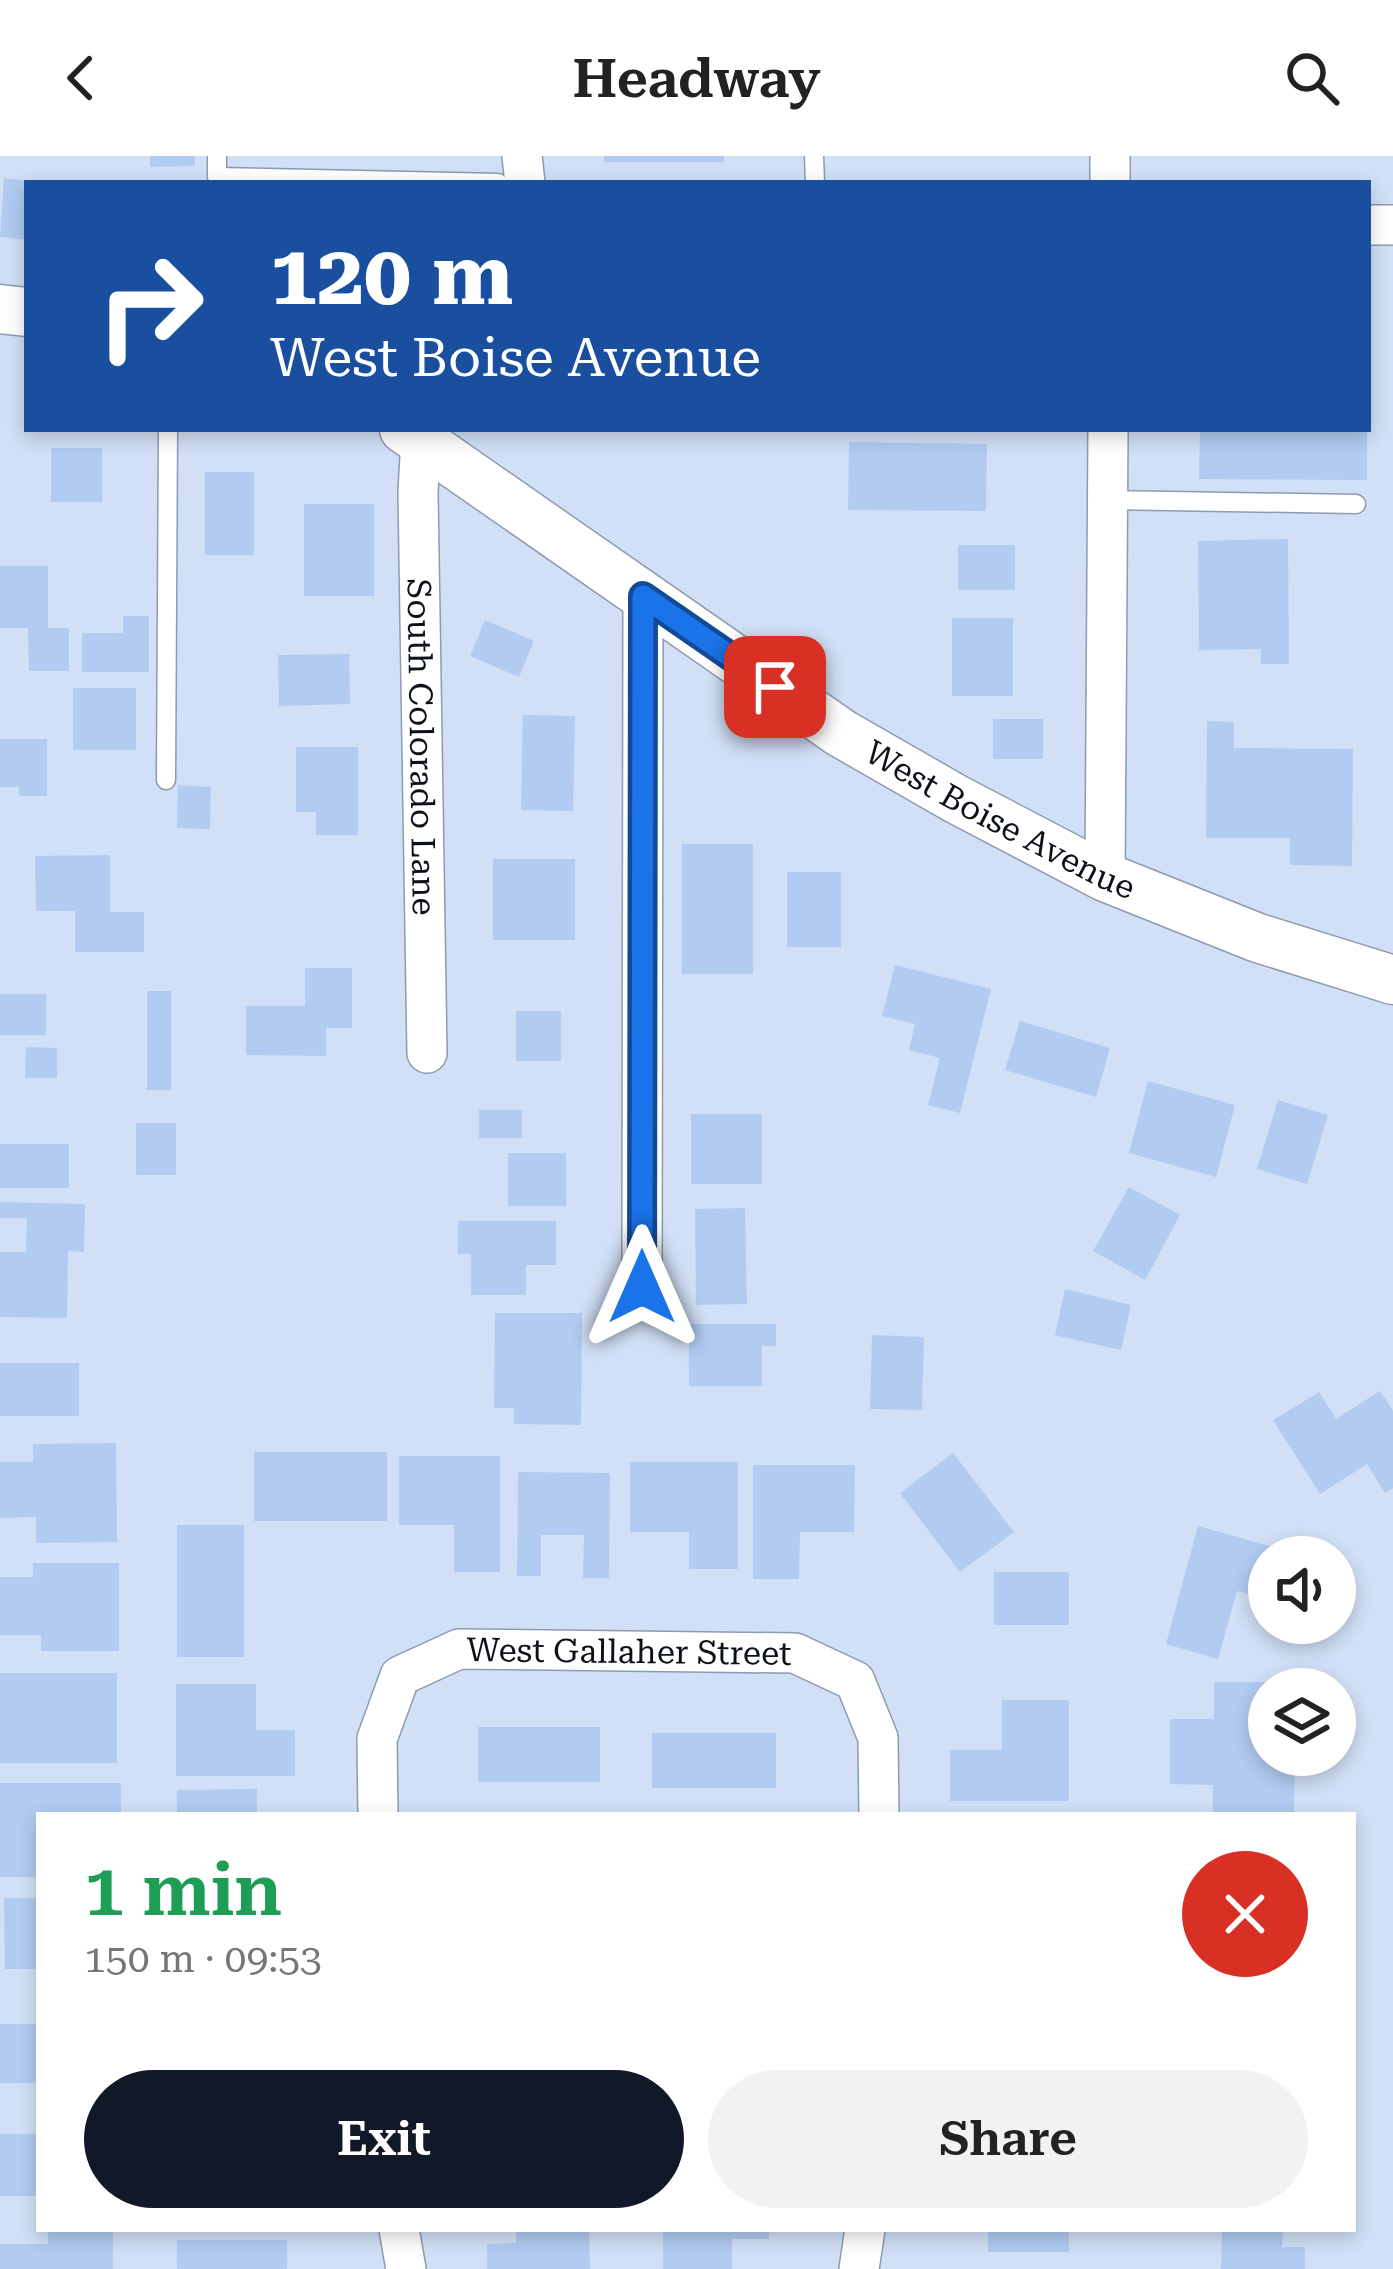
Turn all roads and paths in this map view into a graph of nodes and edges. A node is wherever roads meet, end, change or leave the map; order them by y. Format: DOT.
graph roads {
  1 [pos="217,156"];
  2 [pos="358,180"];
  3 [pos="168,432"];
  4 [pos="1108,432"];
  5 [pos="413,434"];
  6 [pos="1108,500"];
  7 [pos="1356,504"];
  8 [pos="643,596"];
  9 [pos="166,780"];
  10 [pos="1105,878"];
  11 [pos="1393,980"];
  12 [pos="427,1053"];
  13 [pos="642,1287"];
  14 [pos="378,1812"];
  15 [pos="878,1812"];
  16 [pos="400,2232"];
  17 [pos="865,2232"];
  18 [pos="406,2269"];
  19 [pos="860,2269"];
  1 -- 2 [label="lane"];
  3 -- 9 [label="lane"];
  4 -- 6 [label="street"];
  5 -- 8 [label="street, West Boise Avenue"];
  5 -- 12 [label="street, South Colorado Lane"];
  6 -- 7 [label="lane"];
  6 -- 10 [label="street"];
  8 -- 10 [label="street, West Boise Avenue"];
  8 -- 13 [label="street"];
  10 -- 11 [label="street, West Boise Avenue"];
  14 -- 15 [label="street, West Gallaher Street"];
  16 -- 18 [label="street"];
  17 -- 19 [label="street"];
}
